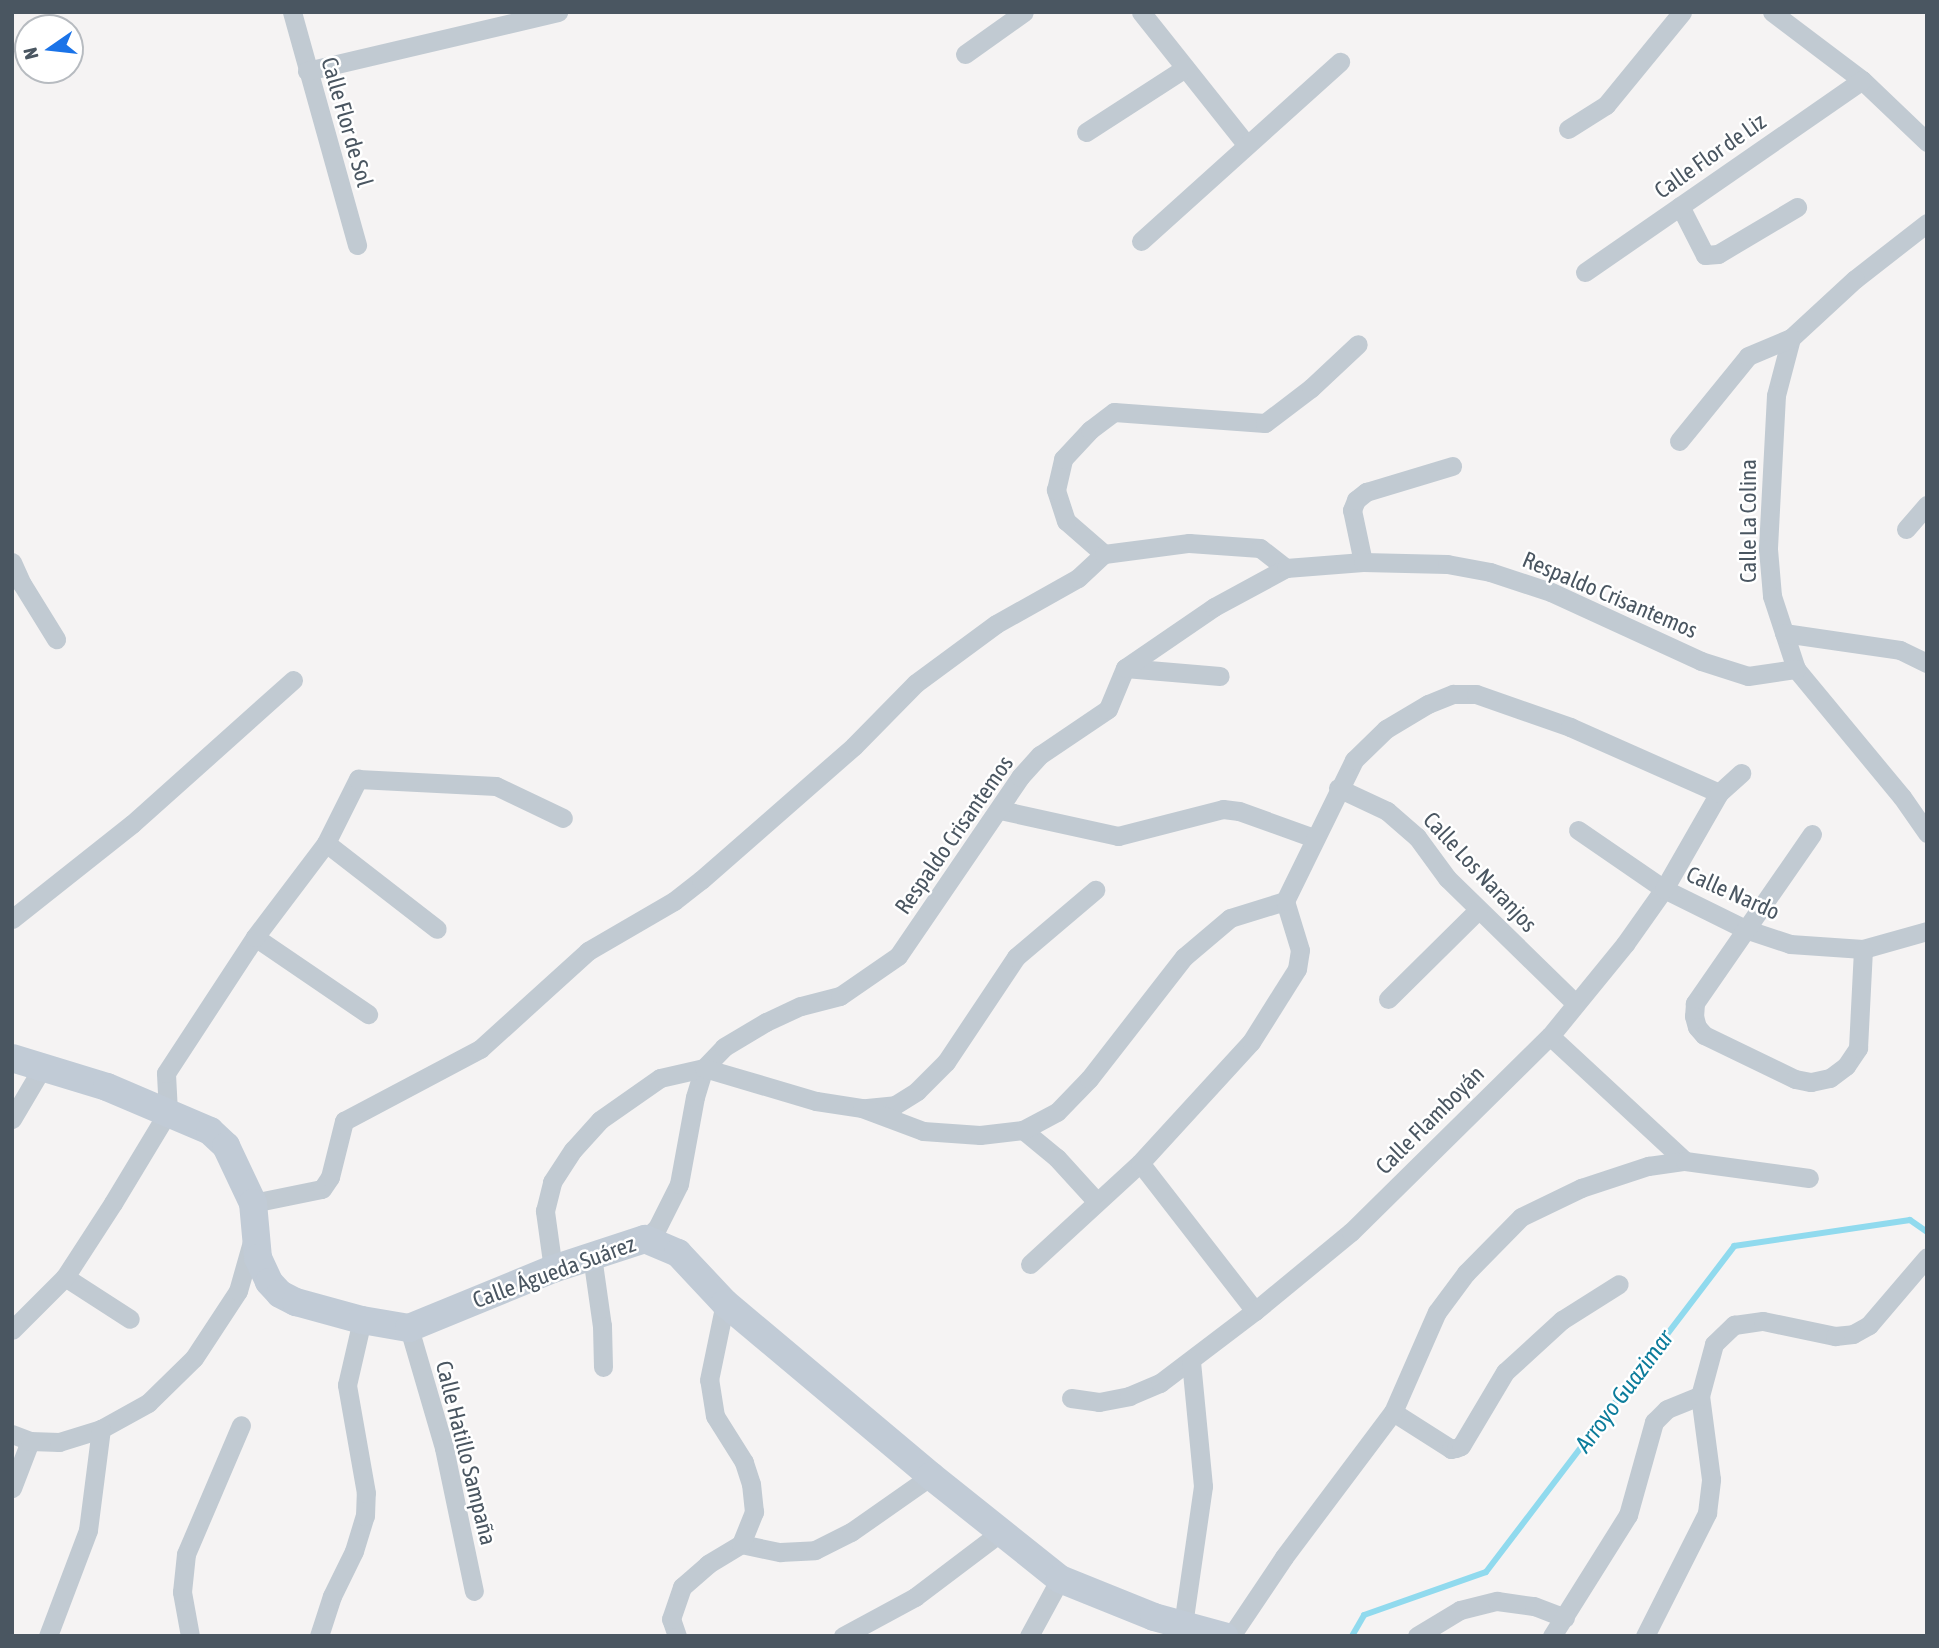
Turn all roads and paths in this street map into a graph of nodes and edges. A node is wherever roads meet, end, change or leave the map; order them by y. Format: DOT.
graph roads {
  1 [pos="292,12"];
  2 [pos="558,12"];
  3 [pos="1024,12"];
  4 [pos="1141,12"];
  5 [pos="1682,12"];
  6 [pos="1772,12"];
  7 [pos="965,54"];
  8 [pos="1340,62"];
  9 [pos="1185,68"];
  10 [pos="307,71"];
  11 [pos="1862,80"];
  12 [pos="1569,129"];
  13 [pos="1086,132"];
  14 [pos="1927,142"];
  15 [pos="1246,144"];
  16 [pos="1680,206"];
  17 [pos="1797,207"];
  18 [pos="1927,223"];
  19 [pos="1141,241"];
  20 [pos="357,245"];
  21 [pos="1585,272"];
  22 [pos="1791,338"];
  23 [pos="1358,344"];
  24 [pos="1679,440"];
  25 [pos="1452,466"];
  26 [pos="1927,505"];
  27 [pos="1906,529"];
  28 [pos="1104,554"];
  29 [pos="12,562"];
  30 [pos="1363,562"];
  31 [pos="1286,568"];
  32 [pos="1784,633"];
  33 [pos="56,639"];
  34 [pos="1927,663"];
  35 [pos="1125,668"];
  36 [pos="1796,669"];
  37 [pos="1220,676"];
  38 [pos="293,680"];
  39 [pos="1741,773"];
  40 [pos="1338,788"];
  41 [pos="1719,793"];
  42 [pos="1000,810"];
  43 [pos="563,818"];
  44 [pos="1578,830"];
  45 [pos="1927,833"];
  46 [pos="1812,834"];
  47 [pos="1314,838"];
  48 [pos="326,844"];
  49 [pos="1664,889"];
  50 [pos="1095,890"];
  51 [pos="1285,901"];
  52 [pos="1478,910"];
  53 [pos="12,919"];
  54 [pos="437,929"];
  55 [pos="1745,929"];
  56 [pos="1927,931"];
  57 [pos="255,937"];
  58 [pos="1863,949"];
  59 [pos="1388,999"];
  60 [pos="1576,1004"];
  61 [pos="368,1014"];
  62 [pos="1550,1036"];
  63 [pos="12,1058"];
  64 [pos="42,1068"];
  65 [pos="704,1068"];
  66 [pos="862,1108"];
  67 [pos="168,1112"];
  68 [pos="12,1119"];
  69 [pos="1023,1130"];
  70 [pos="1685,1161"];
  71 [pos="1140,1163"];
  72 [pos="1809,1178"];
  73 [pos="1097,1202"];
  74 [pos="254,1216"];
  75 [pos="645,1239"];
  76 [pos="593,1256"];
  77 [pos="1927,1256"];
  78 [pos="1030,1264"];
  79 [pos="553,1269"];
  80 [pos="65,1277"];
  81 [pos="1619,1284"];
  82 [pos="724,1303"];
  83 [pos="1255,1311"];
  84 [pos="130,1319"];
  85 [pos="362,1320"];
  86 [pos="409,1328"];
  87 [pos="12,1330"];
  88 [pos="1191,1362"];
  89 [pos="603,1367"];
  90 [pos="1700,1396"];
  91 [pos="1071,1398"];
  92 [pos="1393,1412"];
  93 [pos="241,1425"];
  94 [pos="101,1429"];
  95 [pos="21,1438"];
  96 [pos="931,1476"];
  97 [pos="12,1488"];
  98 [pos="1001,1532"];
  99 [pos="741,1544"];
  100 [pos="1060,1579"];
  101 [pos="474,1591"];
  102 [pos="1565,1618"];
  103 [pos="1183,1625"];
  104 [pos="1153,1626"];
  105 [pos="48,1636"];
  106 [pos="190,1636"];
  107 [pos="319,1636"];
  108 [pos="677,1636"];
  109 [pos="843,1636"];
  110 [pos="1029,1636"];
  111 [pos="1224,1636"];
  112 [pos="1231,1636"];
  113 [pos="1417,1636"];
  114 [pos="1552,1636"];
  115 [pos="1645,1636"];
  1 -- 10 [label="street, Calle Flor de Sol"];
  2 -- 10 [label="street"];
  3 -- 7 [label="street"];
  4 -- 9 [label="street"];
  5 -- 12 [label="street"];
  6 -- 11 [label="street"];
  8 -- 15 [label="street"];
  9 -- 13 [label="street"];
  9 -- 15 [label="street"];
  10 -- 20 [label="street, Calle Flor de Sol"];
  11 -- 14 [label="street"];
  11 -- 16 [label="street, Calle Flor de Liz"];
  15 -- 19 [label="street"];
  16 -- 17 [label="street"];
  16 -- 21 [label="street, Calle Flor de Liz"];
  18 -- 22 [label="street"];
  22 -- 24 [label="street"];
  22 -- 32 [label="street, Calle La Colina"];
  23 -- 28 [label="street"];
  25 -- 30 [label="street"];
  26 -- 27 [label="street"];
  28 -- 31 [label="street"];
  28 -- 74 [label="street"];
  29 -- 33 [label="street"];
  30 -- 31 [label="street, Respaldo Crisantemos"];
  30 -- 36 [label="street, Respaldo Crisantemos"];
  31 -- 35 [label="street, Respaldo Crisantemos"];
  32 -- 34 [label="street"];
  32 -- 36 [label="street, Calle La Colina"];
  35 -- 37 [label="street"];
  35 -- 42 [label="street, Respaldo Crisantemos"];
  36 -- 45 [label="street, Calle La Colina"];
  38 -- 53 [label="street"];
  39 -- 41 [label="street, Calle Flamboyán"];
  40 -- 41 [label="street"];
  40 -- 47 [label="street"];
  40 -- 52 [label="street, Calle Los Naranjos"];
  41 -- 49 [label="street, Calle Flamboyán"];
  42 -- 47 [label="street"];
  42 -- 65 [label="street, Respaldo Crisantemos"];
  43 -- 48 [label="street"];
  44 -- 49 [label="street, Calle Nardo"];
  46 -- 55 [label="street"];
  47 -- 51 [label="street"];
  48 -- 54 [label="street"];
  48 -- 57 [label="street"];
  49 -- 55 [label="street, Calle Nardo"];
  49 -- 60 [label="street, Calle Flamboyán"];
  50 -- 66 [label="street"];
  51 -- 69 [label="street"];
  51 -- 71 [label="street"];
  52 -- 59 [label="street"];
  52 -- 60 [label="street, Calle Los Naranjos"];
  55 -- 58 [label="street, Calle Nardo"];
  55 -- 58 [label="street"];
  56 -- 58 [label="street, Calle Nardo"];
  57 -- 61 [label="street"];
  57 -- 67 [label="street"];
  60 -- 62 [label="street, Calle Flamboyán"];
  62 -- 70 [label="street"];
  62 -- 83 [label="street, Calle Flamboyán"];
  63 -- 64 [label="street"];
  64 -- 67 [label="street"];
  64 -- 68 [label="street"];
  65 -- 66 [label="street"];
  65 -- 75 [label="street, Respaldo Crisantemos"];
  65 -- 79 [label="street"];
  66 -- 69 [label="street"];
  67 -- 74 [label="street"];
  67 -- 80 [label="street"];
  69 -- 73 [label="street"];
  70 -- 72 [label="street"];
  70 -- 92 [label="street"];
  71 -- 73 [label="street"];
  71 -- 83 [label="street"];
  73 -- 78 [label="street"];
  74 -- 85 [label="street"];
  74 -- 94 [label="street"];
  75 -- 76 [label="street, Calle Águeda Suárez"];
  75 -- 82 [label="street, Calle Águeda Suárez"];
  76 -- 79 [label="street, Calle Águeda Suárez"];
  76 -- 89 [label="street"];
  77 -- 90 [label="street"];
  79 -- 86 [label="street, Calle Águeda Suárez"];
  80 -- 84 [label="street"];
  80 -- 87 [label="street"];
  81 -- 92 [label="street"];
  82 -- 96 [label="street, Calle Águeda Suárez"];
  82 -- 99 [label="street"];
  83 -- 88 [label="street, Calle Flamboyán"];
  85 -- 86 [label="street"];
  85 -- 107 [label="street"];
  86 -- 101 [label="street, Calle Hatillo Sampaña"];
  88 -- 91 [label="street, Calle Flamboyán"];
  88 -- 103 [label="street"];
  90 -- 102 [label="street"];
  90 -- 115 [label="street"];
  92 -- 112 [label="street"];
  93 -- 106 [label="street"];
  94 -- 95 [label="street"];
  94 -- 105 [label="street"];
  95 -- 97 [label="street"];
  96 -- 98 [label="street, Calle Águeda Suárez"];
  96 -- 99 [label="street"];
  98 -- 100 [label="street, Calle Águeda Suárez"];
  98 -- 109 [label="street"];
  99 -- 108 [label="street"];
  100 -- 104 [label="street, Calle Águeda Suárez"];
  100 -- 110 [label="street"];
  102 -- 113 [label="street"];
  102 -- 114 [label="street"];
  103 -- 104 [label="street, Calle Águeda Suárez"];
  103 -- 111 [label="street, Calle Águeda Suárez"];
}
